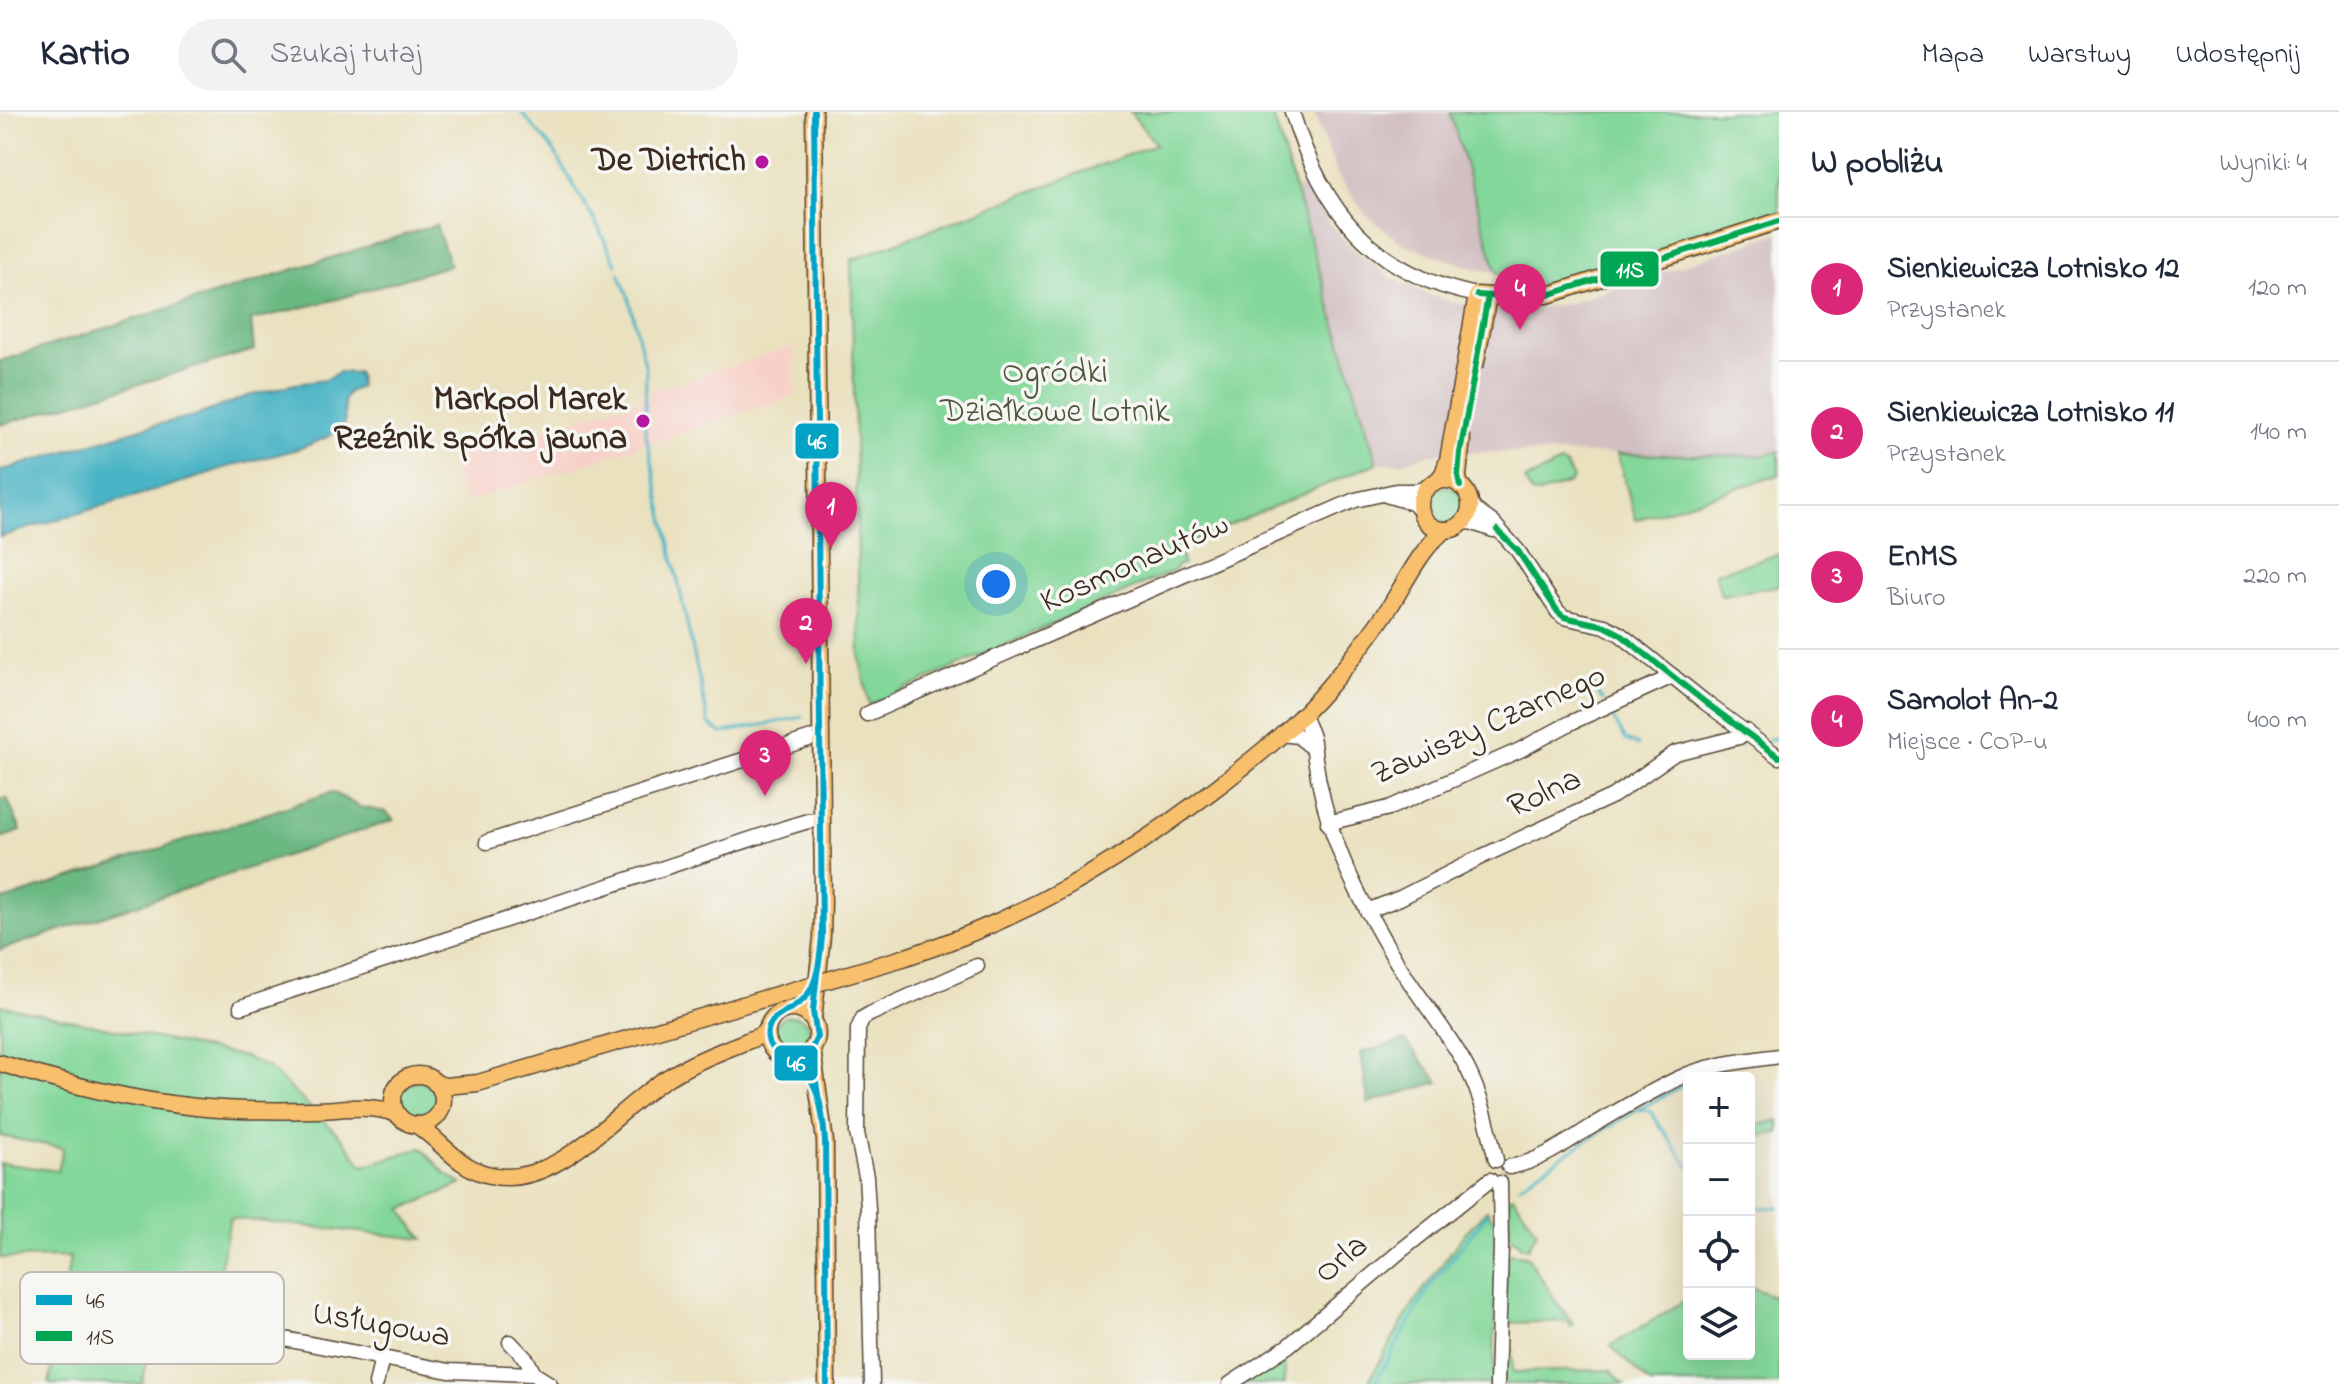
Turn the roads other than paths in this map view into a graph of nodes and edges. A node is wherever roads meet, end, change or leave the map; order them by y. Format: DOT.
graph roads {
  1 [pos="814,112"];
  2 [pos="1292,112"];
  3 [pos="1779,221"];
  4 [pos="1483,295"];
  5 [pos="1432,485"];
  6 [pos="1460,486"];
  7 [pos="1385,494"];
  8 [pos="1469,501"];
  9 [pos="1423,515"];
  10 [pos="1454,527"];
  11 [pos="1497,530"];
  12 [pos="1418,560"];
  13 [pos="1673,676"];
  14 [pos="1303,713"];
  15 [pos="867,714"];
  16 [pos="1746,731"];
  17 [pos="1282,734"];
  18 [pos="821,735"];
  19 [pos="1313,748"];
  20 [pos="1779,757"];
  21 [pos="822,820"];
  22 [pos="1328,823"];
  23 [pos="487,842"];
  24 [pos="1367,911"];
  25 [pos="977,966"];
  26 [pos="816,979"];
  27 [pos="241,1007"];
  28 [pos="792,1009"];
  29 [pos="813,1020"];
  30 [pos="768,1027"];
  31 [pos="812,1048"];
  32 [pos="773,1050"];
  33 [pos="722,1053"];
  34 [pos="1779,1056"];
  35 [pos="793,1059"];
  36 [pos="0,1063"];
  37 [pos="435,1083"];
  38 [pos="478,1083"];
  39 [pos="394,1091"];
  40 [pos="818,1093"];
  41 [pos="355,1108"];
  42 [pos="440,1110"];
  43 [pos="397,1114"];
  44 [pos="417,1125"];
  45 [pos="447,1150"];
  46 [pos="1503,1164"];
  47 [pos="1495,1181"];
  48 [pos="1463,1200"];
  49 [pos="1501,1217"];
  50 [pos="284,1339"];
  51 [pos="510,1342"];
  52 [pos="382,1358"];
  53 [pos="534,1374"];
  54 [pos="376,1384"];
  55 [pos="550,1384"];
  56 [pos="827,1384"];
  57 [pos="872,1384"];
  58 [pos="1230,1384"];
  59 [pos="1497,1384"];
  1 -- 18 [label="main road"];
  2 -- 4 [label="street"];
  3 -- 4 [label="main road"];
  4 -- 5 [label="main road"];
  4 -- 6 [label="main road"];
  5 -- 6 [label="main road"];
  5 -- 7 [label="street, Kosmonautów"];
  5 -- 9 [label="main road"];
  6 -- 8 [label="main road"];
  7 -- 9 [label="street"];
  7 -- 15 [label="street, Kosmonautów"];
  8 -- 10 [label="main road"];
  8 -- 11 [label="street"];
  9 -- 10 [label="main road"];
  9 -- 12 [label="main road"];
  10 -- 11 [label="street"];
  10 -- 12 [label="main road"];
  11 -- 13 [label="street"];
  12 -- 14 [label="main road"];
  13 -- 16 [label="street"];
  13 -- 22 [label="street, Zawiszy Czarnego"];
  14 -- 17 [label="main road"];
  14 -- 19 [label="street"];
  16 -- 20 [label="street"];
  16 -- 24 [label="street, Rolna"];
  17 -- 19 [label="street"];
  17 -- 38 [label="main road, bridge"];
  18 -- 21 [label="main road"];
  18 -- 23 [label="street"];
  19 -- 22 [label="street"];
  21 -- 26 [label="main road"];
  21 -- 27 [label="street"];
  22 -- 24 [label="street"];
  24 -- 46 [label="street"];
  25 -- 57 [label="street"];
  26 -- 28 [label="main road"];
  26 -- 29 [label="main road"];
  28 -- 29 [label="main road"];
  28 -- 30 [label="main road"];
  29 -- 31 [label="main road"];
  30 -- 32 [label="main road"];
  30 -- 33 [label="main road"];
  31 -- 35 [label="main road"];
  31 -- 40 [label="main road"];
  32 -- 33 [label="main road"];
  32 -- 35 [label="main road"];
  33 -- 45 [label="main road"];
  34 -- 46 [label="street"];
  35 -- 40 [label="main road"];
  36 -- 41 [label="main road"];
  37 -- 38 [label="main road"];
  37 -- 39 [label="main road"];
  37 -- 42 [label="main road"];
  38 -- 42 [label="main road"];
  39 -- 41 [label="main road"];
  39 -- 43 [label="main road"];
  40 -- 56 [label="main road"];
  41 -- 43 [label="main road"];
  42 -- 44 [label="main road"];
  42 -- 45 [label="main road"];
  43 -- 44 [label="main road"];
  44 -- 45 [label="main road"];
  46 -- 47 [label="street"];
  47 -- 48 [label="street, Orla"];
  47 -- 49 [label="street"];
  48 -- 49 [label="street"];
  48 -- 58 [label="street, Orla"];
  49 -- 59 [label="street"];
  50 -- 52 [label="street, Usługowa"];
  51 -- 53 [label="street"];
  52 -- 53 [label="street, Usługowa"];
  52 -- 54 [label="street"];
  53 -- 55 [label="street"];
}
